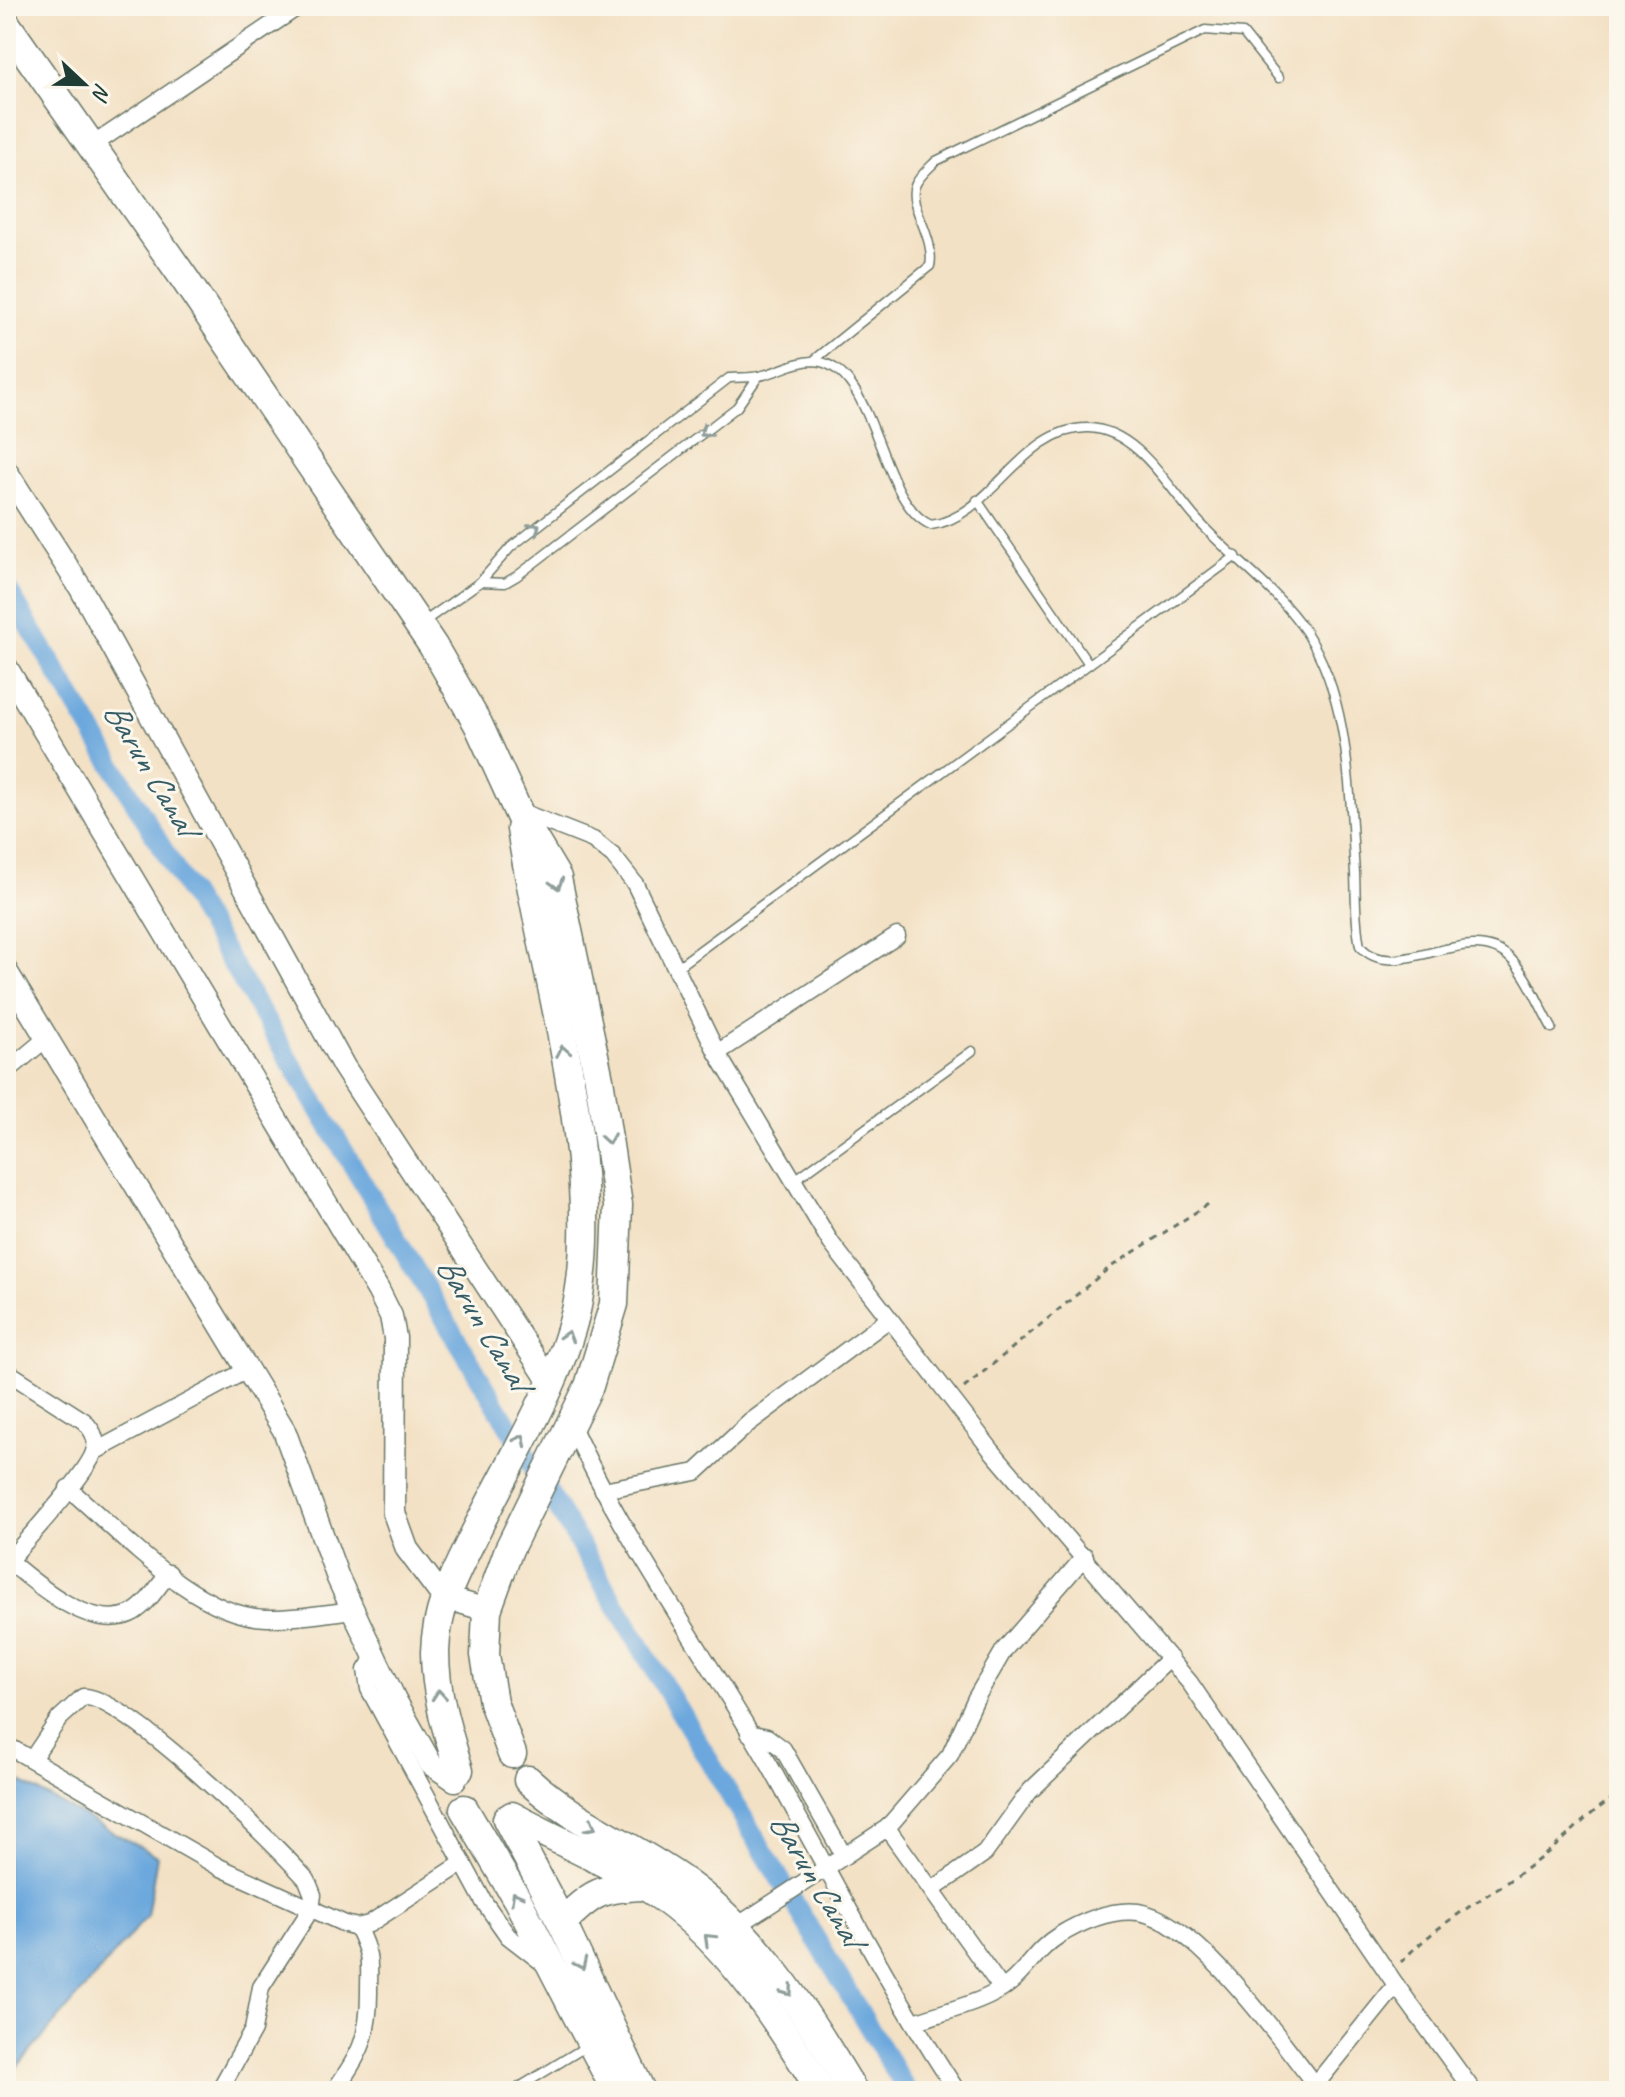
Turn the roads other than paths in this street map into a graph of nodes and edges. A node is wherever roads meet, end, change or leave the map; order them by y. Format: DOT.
graph roads {
  1 [pos="299,6"];
  2 [pos="6,24"];
  3 [pos="1279,78"];
  4 [pos="90,147"];
  5 [pos="813,361"];
  6 [pos="758,377"];
  7 [pos="6,471"];
  8 [pos="977,500"];
  9 [pos="1236,556"];
  10 [pos="480,582"];
  11 [pos="419,625"];
  12 [pos="1089,664"];
  13 [pos="6,667"];
  14 [pos="518,813"];
  15 [pos="897,936"];
  16 [pos="676,968"];
  17 [pos="6,971"];
  18 [pos="1552,1028"];
  19 [pos="48,1037"];
  20 [pos="972,1051"];
  21 [pos="717,1053"];
  22 [pos="6,1072"];
  23 [pos="792,1182"];
  24 [pos="889,1319"];
  25 [pos="247,1370"];
  26 [pos="6,1371"];
  27 [pos="550,1382"];
  28 [pos="566,1434"];
  29 [pos="94,1452"];
  30 [pos="68,1488"];
  31 [pos="603,1490"];
  32 [pos="10,1554"];
  33 [pos="1085,1556"];
  34 [pos="169,1573"];
  35 [pos="443,1597"];
  36 [pos="354,1610"];
  37 [pos="487,1610"];
  38 [pos="375,1656"];
  39 [pos="1170,1658"];
  40 [pos="749,1733"];
  41 [pos="6,1745"];
  42 [pos="512,1754"];
  43 [pos="32,1759"];
  44 [pos="457,1775"];
  45 [pos="528,1780"];
  46 [pos="464,1809"];
  47 [pos="510,1818"];
  48 [pos="887,1828"];
  49 [pos="844,1856"];
  50 [pos="463,1863"];
  51 [pos="823,1866"];
  52 [pos="644,1886"];
  53 [pos="932,1890"];
  54 [pos="311,1909"];
  55 [pos="562,1923"];
  56 [pos="357,1927"];
  57 [pos="734,1928"];
  58 [pos="554,1971"];
  59 [pos="1393,1980"];
  60 [pos="1002,1989"];
  61 [pos="915,2022"];
  62 [pos="591,2043"];
  63 [pos="1308,2087"];
  64 [pos="219,2091"];
  65 [pos="334,2091"];
  66 [pos="513,2091"];
  67 [pos="616,2091"];
  68 [pos="641,2091"];
  69 [pos="821,2091"];
  70 [pos="853,2091"];
  71 [pos="957,2091"];
  72 [pos="1473,2091"];
  1 -- 4 [label="street"];
  2 -- 4 [label="highway"];
  3 -- 5 [label="lane"];
  4 -- 11 [label="highway"];
  5 -- 6 [label="lane"];
  5 -- 8 [label="lane"];
  10 -- 6 [label="lane, one-way"];
  6 -- 10 [label="lane, one-way"];
  7 -- 27 [label="main road"];
  8 -- 9 [label="lane"];
  8 -- 12 [label="lane"];
  9 -- 12 [label="lane"];
  9 -- 18 [label="lane"];
  10 -- 11 [label="lane"];
  11 -- 14 [label="highway"];
  12 -- 16 [label="lane"];
  13 -- 35 [label="main road"];
  14 -- 16 [label="street"];
  27 -- 14 [label="highway, one-way"];
  14 -- 28 [label="highway, one-way"];
  15 -- 21 [label="street"];
  16 -- 21 [label="street"];
  17 -- 19 [label="main road"];
  19 -- 22 [label="street"];
  19 -- 25 [label="main road"];
  20 -- 23 [label="lane"];
  21 -- 23 [label="street"];
  23 -- 24 [label="street"];
  24 -- 31 [label="street"];
  24 -- 33 [label="street"];
  25 -- 29 [label="street"];
  25 -- 36 [label="main road"];
  26 -- 29 [label="street"];
  35 -- 27 [label="highway, one-way"];
  28 -- 31 [label="street"];
  28 -- 37 [label="highway"];
  29 -- 30 [label="street"];
  30 -- 32 [label="street"];
  30 -- 34 [label="street"];
  31 -- 40 [label="street"];
  32 -- 34 [label="street"];
  33 -- 39 [label="street"];
  33 -- 48 [label="street"];
  34 -- 36 [label="street"];
  35 -- 37 [label="main road"];
  44 -- 35 [label="highway, one-way"];
  36 -- 38 [label="main road"];
  37 -- 42 [label="highway"];
  38 -- 44 [label="main road"];
  38 -- 50 [label="street"];
  39 -- 53 [label="street"];
  39 -- 59 [label="street"];
  40 -- 49 [label="street"];
  40 -- 51 [label="street"];
  41 -- 43 [label="street"];
  42 -- 44 [label="highway"];
  42 -- 45 [label="highway"];
  43 -- 54 [label="street"];
  43 -- 54 [label="street"];
  44 -- 46 [label="highway"];
  45 -- 47 [label="highway"];
  45 -- 57 [label="highway, one-way"];
  46 -- 47 [label="highway"];
  58 -- 46 [label="highway, one-way"];
  47 -- 52 [label="highway"];
  47 -- 55 [label="highway"];
  48 -- 49 [label="street"];
  48 -- 53 [label="street"];
  49 -- 51 [label="street"];
  50 -- 56 [label="street"];
  50 -- 58 [label="street"];
  51 -- 57 [label="street"];
  51 -- 61 [label="street"];
  52 -- 55 [label="highway"];
  69 -- 52 [label="highway, one-way"];
  53 -- 60 [label="street"];
  54 -- 56 [label="street"];
  54 -- 64 [label="street"];
  55 -- 68 [label="highway, one-way"];
  56 -- 65 [label="street"];
  57 -- 70 [label="highway, one-way"];
  58 -- 62 [label="highway"];
  59 -- 63 [label="street"];
  59 -- 72 [label="street"];
  60 -- 61 [label="street"];
  60 -- 63 [label="street"];
  61 -- 71 [label="street"];
  62 -- 66 [label="lane"];
  62 -- 67 [label="highway"];
}
